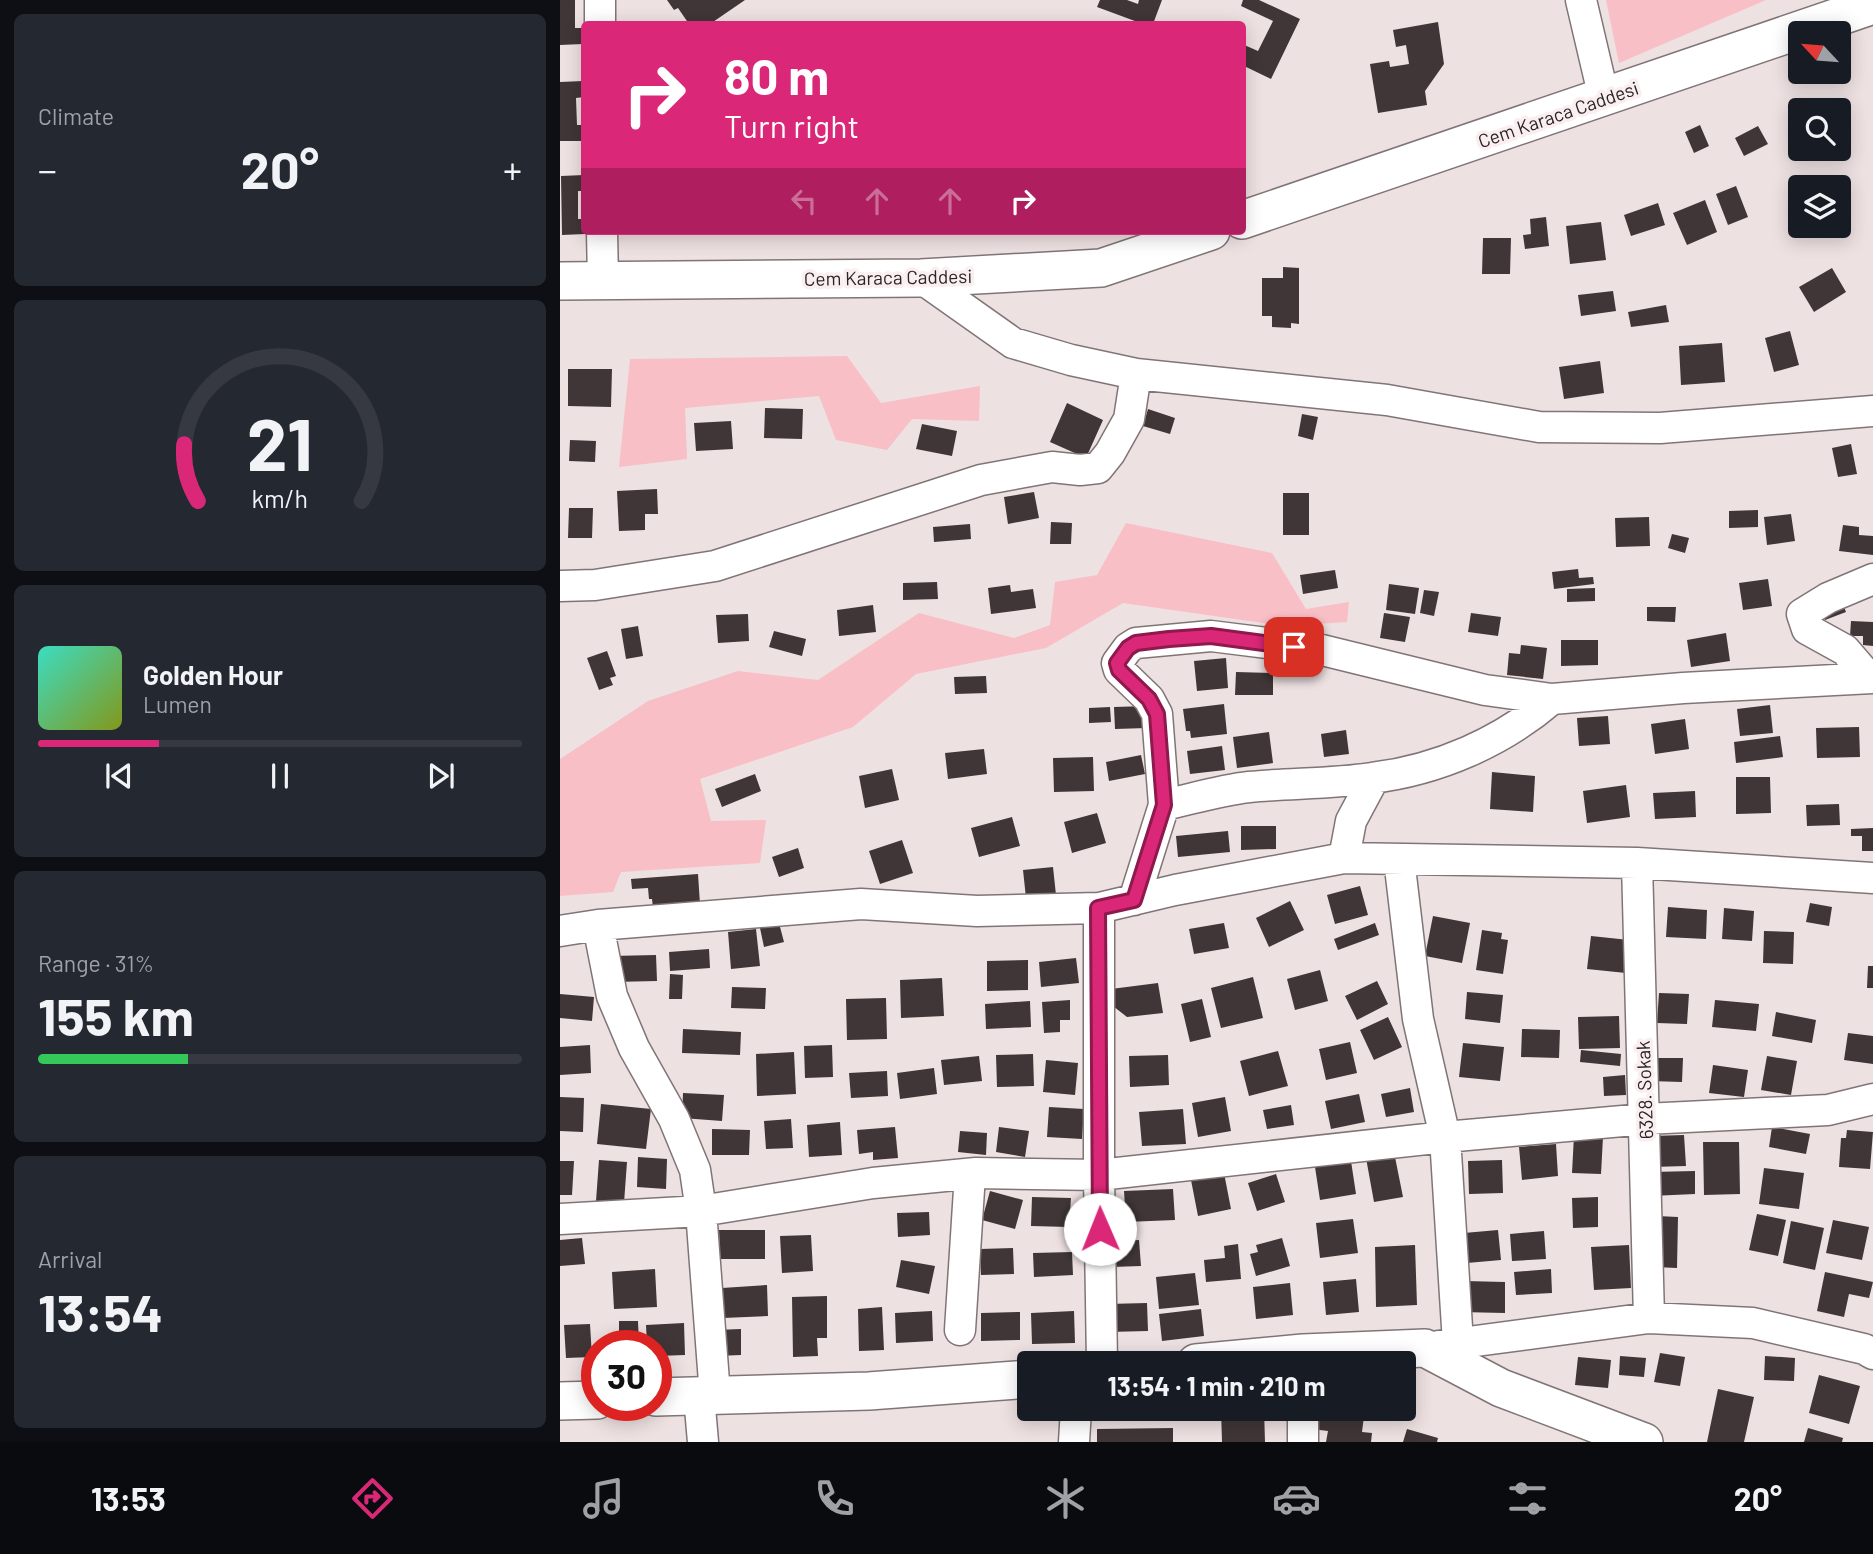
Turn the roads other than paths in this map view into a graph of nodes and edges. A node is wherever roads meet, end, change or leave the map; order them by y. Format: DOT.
graph roads {
  1 [pos="600,0"];
  2 [pos="1581,0"];
  3 [pos="1873,5"];
  4 [pos="600,21"];
  5 [pos="1604,98"];
  6 [pos="1246,219"];
  7 [pos="602,235"];
  8 [pos="1199,235"];
  9 [pos="921,278"];
  10 [pos="560,281"];
  11 [pos="603,281"];
  12 [pos="1136,374"];
  13 [pos="1873,411"];
  14 [pos="1873,579"];
  15 [pos="560,586"];
  16 [pos="1871,678"];
  17 [pos="1552,699"];
  18 [pos="1374,778"];
  19 [pos="1164,805"];
  20 [pos="1344,858"];
  21 [pos="1399,859"];
  22 [pos="1637,863"];
  23 [pos="1873,878"];
  24 [pos="1134,900"];
  25 [pos="1098,908"];
  26 [pos="598,925"];
  27 [pos="560,931"];
  28 [pos="1873,1099"];
  29 [pos="1645,1119"];
  30 [pos="1445,1137"];
  31 [pos="970,1174"];
  32 [pos="1099,1175"];
  33 [pos="701,1211"];
  34 [pos="560,1219"];
  35 [pos="1649,1318"];
  36 [pos="960,1329"];
  37 [pos="1442,1345"];
  38 [pos="1870,1345"];
  39 [pos="1102,1351"];
  40 [pos="1378,1351"];
  41 [pos="1017,1380"];
  42 [pos="707,1395"];
  43 [pos="672,1396"];
  44 [pos="581,1400"];
  45 [pos="560,1401"];
  46 [pos="1075,1421"];
  47 [pos="1303,1421"];
  48 [pos="703,1442"];
  49 [pos="1074,1442"];
  50 [pos="1303,1442"];
  51 [pos="1644,1442"];
  1 -- 4 [label="street"];
  2 -- 5 [label="street"];
  3 -- 5 [label="street, Cem Karaca Caddesi"];
  5 -- 6 [label="street, Cem Karaca Caddesi"];
  7 -- 11 [label="street"];
  8 -- 9 [label="street, Cem Karaca Caddesi"];
  9 -- 11 [label="street, Cem Karaca Caddesi"];
  9 -- 12 [label="street"];
  10 -- 11 [label="street, Cem Karaca Caddesi"];
  12 -- 13 [label="street"];
  12 -- 15 [label="street"];
  14 -- 16 [label="street"];
  16 -- 17 [label="street"];
  17 -- 18 [label="street"];
  17 -- 19 [label="street"];
  18 -- 19 [label="street"];
  18 -- 20 [label="street"];
  19 -- 24 [label="street"];
  20 -- 21 [label="street"];
  20 -- 24 [label="street"];
  21 -- 22 [label="street"];
  21 -- 30 [label="street"];
  22 -- 23 [label="street"];
  22 -- 29 [label="street, 6328. Sokak"];
  24 -- 25 [label="street"];
  25 -- 26 [label="street"];
  25 -- 32 [label="street"];
  26 -- 27 [label="street"];
  26 -- 33 [label="street"];
  28 -- 29 [label="street"];
  29 -- 30 [label="street"];
  29 -- 35 [label="street, 6328. Sokak"];
  30 -- 32 [label="street"];
  30 -- 37 [label="street"];
  31 -- 32 [label="street"];
  31 -- 33 [label="street"];
  31 -- 36 [label="street"];
  32 -- 39 [label="street"];
  33 -- 34 [label="street"];
  33 -- 42 [label="street"];
  35 -- 37 [label="street"];
  35 -- 38 [label="street"];
  37 -- 40 [label="street"];
  37 -- 51 [label="street"];
  41 -- 42 [label="street"];
  42 -- 43 [label="street"];
  42 -- 48 [label="street"];
  44 -- 45 [label="street"];
  46 -- 49 [label="street"];
  47 -- 50 [label="street"];
}
